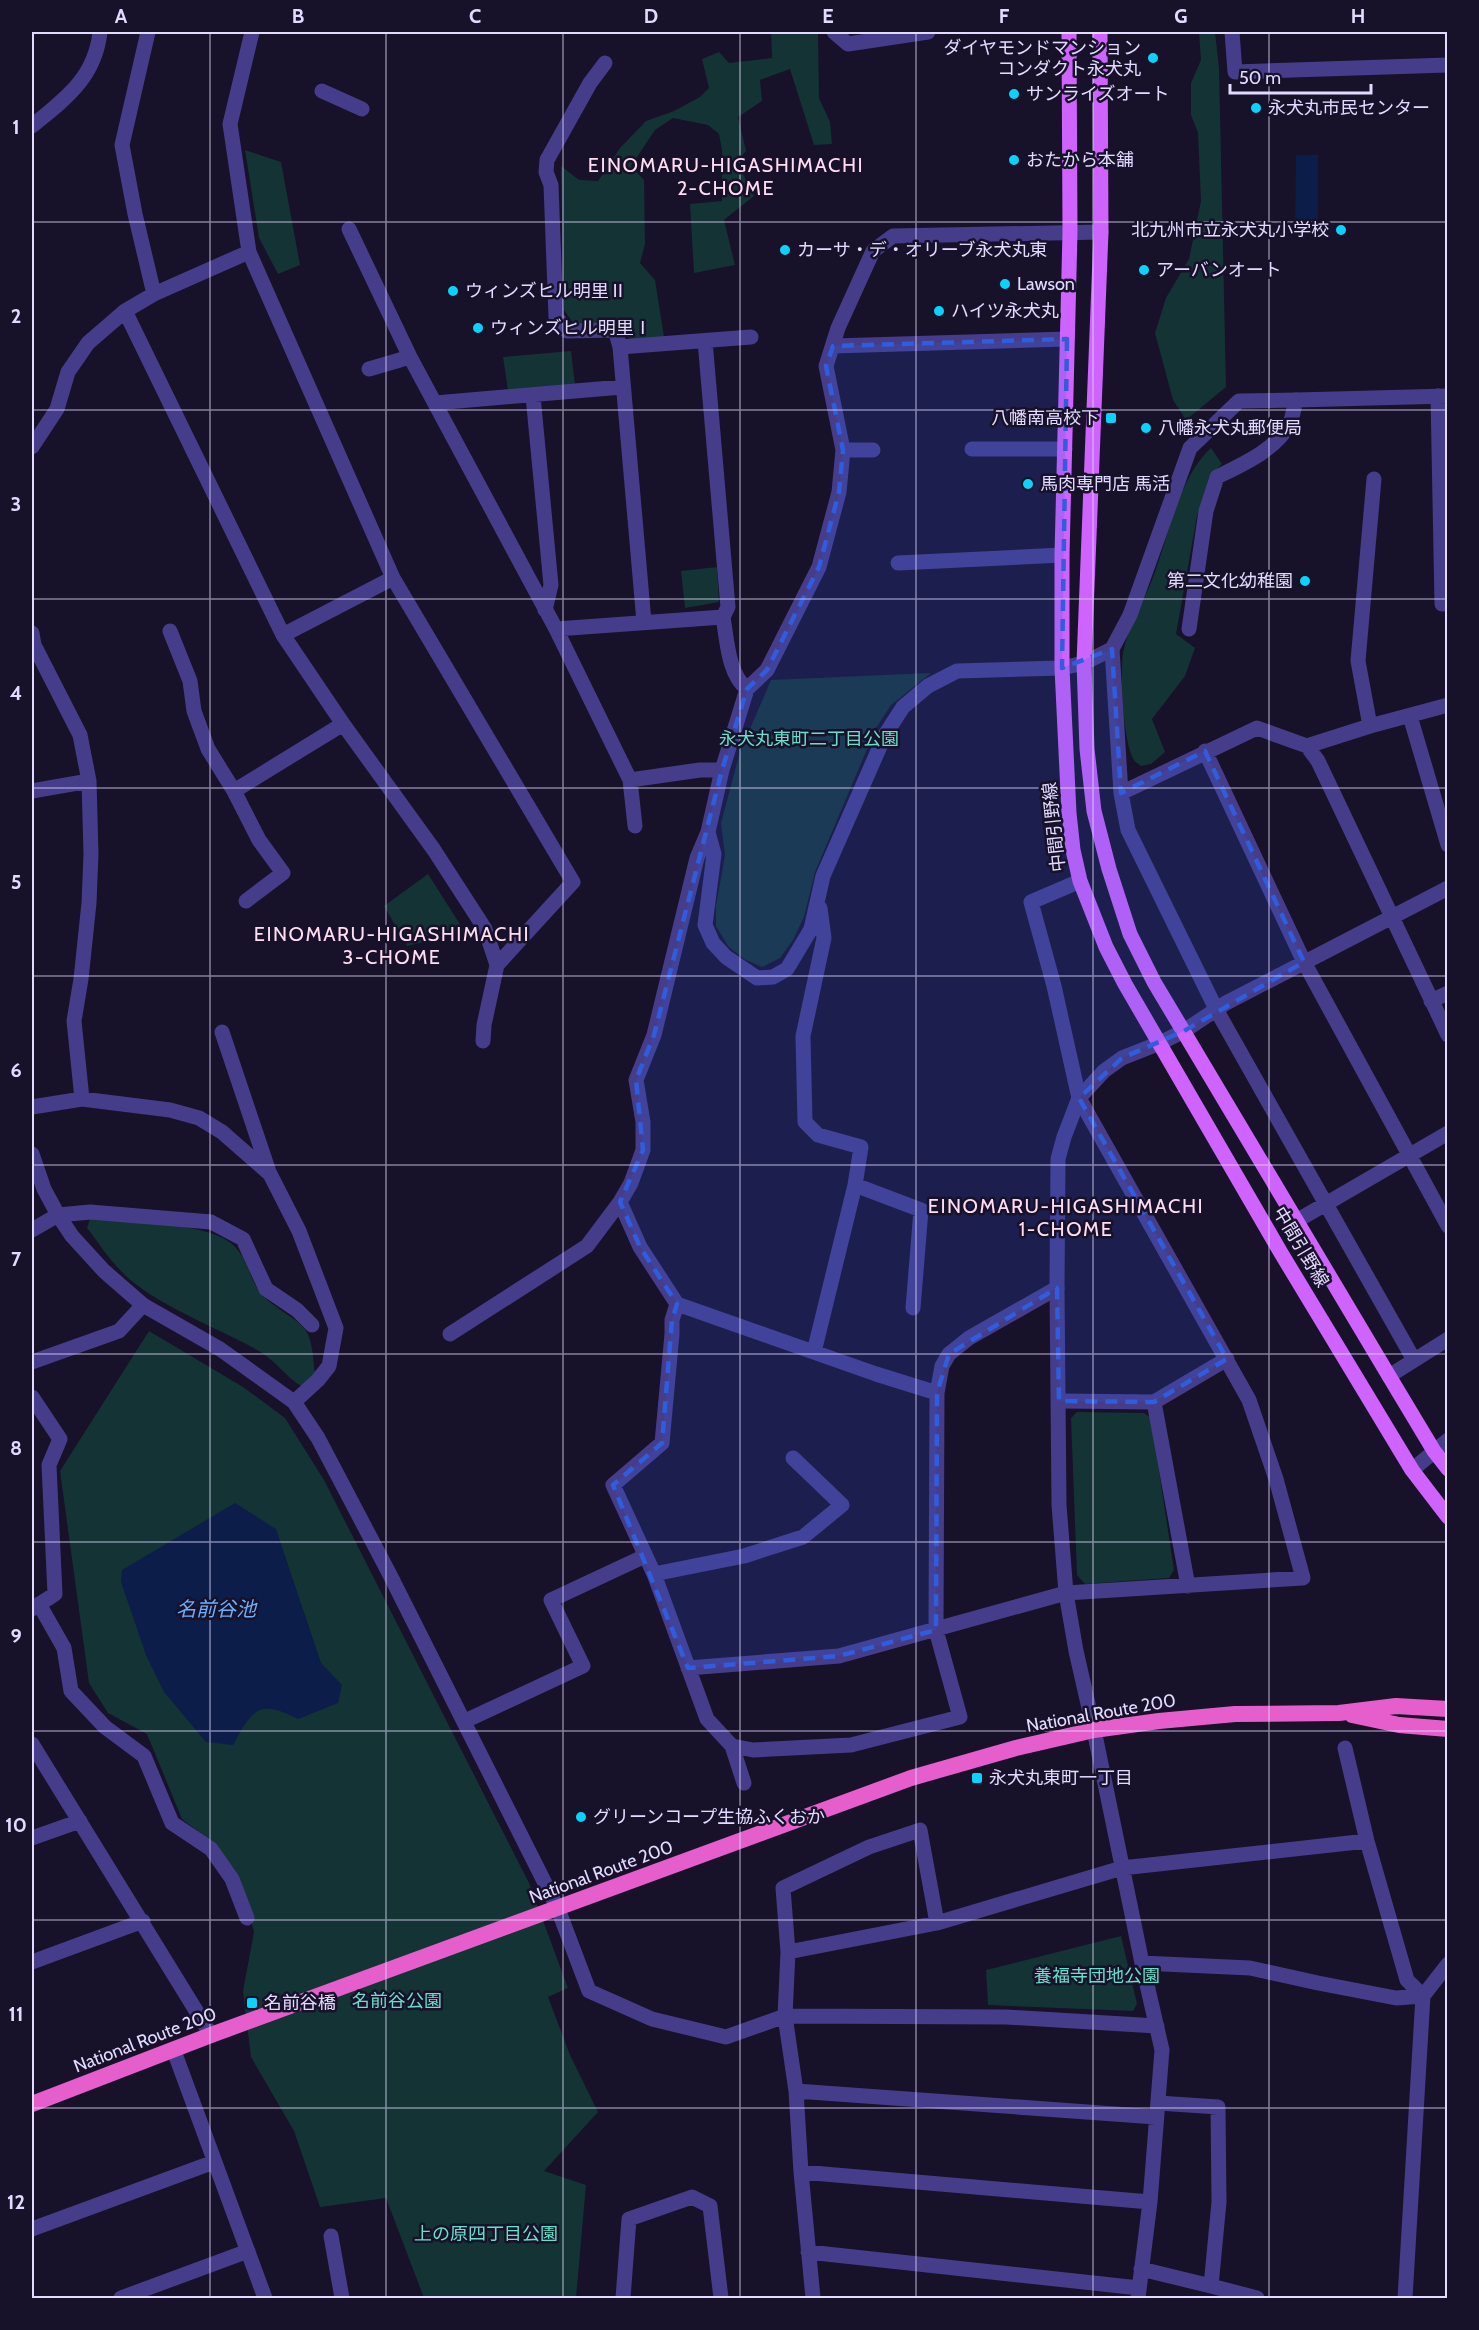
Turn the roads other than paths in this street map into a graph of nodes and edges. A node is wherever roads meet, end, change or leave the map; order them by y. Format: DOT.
graph roads {
  1 [pos="100,32"];
  2 [pos="148,32"];
  3 [pos="252,32"];
  4 [pos="834,32"];
  5 [pos="928,32"];
  6 [pos="1070,32"];
  7 [pos="1100,32"];
  8 [pos="1232,32"];
  9 [pos="605,63"];
  10 [pos="1448,65"];
  11 [pos="322,91"];
  12 [pos="362,109"];
  13 [pos="32,126"];
  14 [pos="349,229"];
  15 [pos="1070,232"];
  16 [pos="1101,232"];
  17 [pos="249,252"];
  18 [pos="154,294"];
  19 [pos="125,311"];
  20 [pos="751,337"];
  21 [pos="1067,339"];
  22 [pos="705,341"];
  23 [pos="833,346"];
  24 [pos="620,347"];
  25 [pos="410,357"];
  26 [pos="369,369"];
  27 [pos="622,387"];
  28 [pos="533,396"];
  29 [pos="1443,396"];
  30 [pos="1296,400"];
  31 [pos="435,403"];
  32 [pos="32,447"];
  33 [pos="972,448"];
  34 [pos="1065,449"];
  35 [pos="843,450"];
  36 [pos="873,450"];
  37 [pos="1374,479"];
  38 [pos="1062,555"];
  39 [pos="898,563"];
  40 [pos="393,578"];
  41 [pos="1448,603"];
  42 [pos="545,610"];
  43 [pos="723,617"];
  44 [pos="644,622"];
  45 [pos="556,629"];
  46 [pos="1189,629"];
  47 [pos="170,631"];
  48 [pos="32,633"];
  49 [pos="283,634"];
  50 [pos="1112,649"];
  51 [pos="1084,663"];
  52 [pos="1062,668"];
  53 [pos="747,689"];
  54 [pos="1448,705"];
  55 [pos="1410,716"];
  56 [pos="342,724"];
  57 [pos="1370,726"];
  58 [pos="1307,746"];
  59 [pos="1205,751"];
  60 [pos="722,770"];
  61 [pos="630,780"];
  62 [pos="89,781"];
  63 [pos="32,791"];
  64 [pos="234,791"];
  65 [pos="1121,793"];
  66 [pos="635,826"];
  67 [pos="708,832"];
  68 [pos="1448,845"];
  69 [pos="1080,882"];
  70 [pos="1448,888"];
  71 [pos="819,893"];
  72 [pos="246,901"];
  73 [pos="1390,917"];
  74 [pos="1304,962"];
  75 [pos="497,965"];
  76 [pos="1448,993"];
  77 [pos="1431,1001"];
  78 [pos="1217,1011"];
  79 [pos="1184,1031"];
  80 [pos="222,1032"];
  81 [pos="1448,1035"];
  82 [pos="483,1041"];
  83 [pos="1160,1042"];
  84 [pos="1079,1098"];
  85 [pos="82,1099"];
  86 [pos="32,1107"];
  87 [pos="1448,1132"];
  88 [pos="32,1154"];
  89 [pos="1410,1154"];
  90 [pos="270,1174"];
  91 [pos="855,1185"];
  92 [pos="620,1202"];
  93 [pos="1324,1203"];
  94 [pos="58,1215"];
  95 [pos="1298,1220"];
  96 [pos="1448,1226"];
  97 [pos="32,1230"];
  98 [pos="1056,1288"];
  99 [pos="677,1304"];
  100 [pos="143,1305"];
  101 [pos="913,1308"];
  102 [pos="312,1325"];
  103 [pos="450,1334"];
  104 [pos="1448,1339"];
  105 [pos="814,1352"];
  106 [pos="1227,1359"];
  107 [pos="1414,1360"];
  108 [pos="32,1362"];
  109 [pos="1389,1377"];
  110 [pos="937,1393"];
  111 [pos="32,1397"];
  112 [pos="1059,1401"];
  113 [pos="294,1402"];
  114 [pos="1155,1402"];
  115 [pos="1448,1440"];
  116 [pos="1434,1451"];
  117 [pos="793,1458"];
  118 [pos="1448,1469"];
  119 [pos="1412,1470"];
  120 [pos="1448,1517"];
  121 [pos="645,1556"];
  122 [pos="654,1574"];
  123 [pos="1188,1586"];
  124 [pos="1066,1593"];
  125 [pos="35,1607"];
  126 [pos="936,1630"];
  127 [pos="688,1668"];
  128 [pos="1448,1709"];
  129 [pos="1339,1713"];
  130 [pos="465,1721"];
  131 [pos="1448,1729"];
  132 [pos="1094,1730"];
  133 [pos="32,1744"];
  134 [pos="732,1746"];
  135 [pos="1345,1748"];
  136 [pos="744,1783"];
  137 [pos="80,1821"];
  138 [pos="32,1838"];
  139 [pos="1367,1841"];
  140 [pos="1122,1868"];
  141 [pos="558,1909"];
  142 [pos="248,1918"];
  143 [pos="143,1921"];
  144 [pos="937,1923"];
  145 [pos="788,1952"];
  146 [pos="32,1962"];
  147 [pos="1142,1964"];
  148 [pos="1448,1964"];
  149 [pos="1423,1996"];
  150 [pos="785,2016"];
  151 [pos="1157,2026"];
  152 [pos="211,2035"];
  153 [pos="174,2051"];
  154 [pos="796,2091"];
  155 [pos="32,2104"];
  156 [pos="1157,2110"];
  157 [pos="214,2162"];
  158 [pos="801,2172"];
  159 [pos="1150,2202"];
  160 [pos="32,2229"];
  161 [pos="331,2236"];
  162 [pos="248,2251"];
  163 [pos="808,2252"];
  164 [pos="1141,2269"];
  165 [pos="1211,2286"];
  166 [pos="1139,2293"];
  167 [pos="121,2298"];
  168 [pos="265,2298"];
  169 [pos="342,2298"];
  170 [pos="623,2298"];
  171 [pos="721,2298"];
  172 [pos="813,2298"];
  173 [pos="1257,2298"];
  174 [pos="1405,2298"];
  1 -- 13 [label="street"];
  2 -- 18 [label="street"];
  3 -- 17 [label="street"];
  4 -- 5 [label="street"];
  6 -- 15 [label="main road, 中間引野線"];
  7 -- 16 [label="main road, 中間引野線"];
  8 -- 10 [label="street"];
  9 -- 24 [label="street"];
  11 -- 12 [label="street"];
  14 -- 25 [label="street"];
  15 -- 16 [label="street"];
  15 -- 21 [label="main road, 中間引野線"];
  15 -- 23 [label="street"];
  16 -- 51 [label="main road, 中間引野線"];
  17 -- 18 [label="street"];
  17 -- 40 [label="street"];
  18 -- 19 [label="street"];
  19 -- 32 [label="street"];
  19 -- 49 [label="street"];
  20 -- 22 [label="street"];
  21 -- 23 [label="street"];
  21 -- 34 [label="main road, 中間引野線"];
  22 -- 24 [label="street"];
  22 -- 43 [label="street"];
  23 -- 35 [label="street"];
  24 -- 27 [label="street"];
  25 -- 26 [label="street"];
  25 -- 31 [label="street"];
  27 -- 28 [label="street"];
  27 -- 44 [label="street"];
  28 -- 31 [label="street"];
  28 -- 42 [label="street"];
  29 -- 30 [label="street"];
  29 -- 41 [label="street"];
  30 -- 46 [label="street"];
  30 -- 50 [label="street"];
  31 -- 42 [label="street"];
  33 -- 34 [label="street"];
  34 -- 38 [label="main road, 中間引野線"];
  35 -- 36 [label="street"];
  35 -- 53 [label="street"];
  37 -- 57 [label="street"];
  38 -- 39 [label="street"];
  38 -- 52 [label="main road, 中間引野線"];
  40 -- 49 [label="street"];
  40 -- 75 [label="street"];
  42 -- 45 [label="street"];
  43 -- 44 [label="street"];
  43 -- 53 [label="street"];
  44 -- 45 [label="street"];
  45 -- 61 [label="street"];
  47 -- 64 [label="street"];
  48 -- 62 [label="street"];
  49 -- 56 [label="street"];
  50 -- 51 [label="street"];
  50 -- 65 [label="street"];
  51 -- 52 [label="street"];
  51 -- 79 [label="main road, 中間引野線"];
  52 -- 69 [label="main road, 中間引野線"];
  52 -- 71 [label="street"];
  53 -- 60 [label="street"];
  54 -- 55 [label="street"];
  55 -- 57 [label="street"];
  55 -- 68 [label="street"];
  56 -- 64 [label="street"];
  56 -- 75 [label="street"];
  57 -- 58 [label="street"];
  58 -- 59 [label="street"];
  58 -- 73 [label="street"];
  59 -- 65 [label="street"];
  59 -- 74 [label="street"];
  60 -- 61 [label="street"];
  60 -- 67 [label="street"];
  61 -- 66 [label="street"];
  62 -- 63 [label="street"];
  62 -- 85 [label="street"];
  64 -- 72 [label="street"];
  65 -- 78 [label="street"];
  67 -- 71 [label="street"];
  67 -- 92 [label="street"];
  69 -- 83 [label="main road, 中間引野線"];
  69 -- 84 [label="street"];
  70 -- 73 [label="street"];
  71 -- 91 [label="street"];
  73 -- 74 [label="street"];
  73 -- 77 [label="street"];
  74 -- 78 [label="street"];
  74 -- 89 [label="street"];
  75 -- 82 [label="street"];
  76 -- 77 [label="street"];
  77 -- 81 [label="street"];
  78 -- 79 [label="street"];
  78 -- 93 [label="street"];
  79 -- 83 [label="street"];
  79 -- 95 [label="main road, 中間引野線"];
  80 -- 90 [label="street"];
  83 -- 84 [label="street"];
  83 -- 119 [label="main road, 中間引野線"];
  84 -- 98 [label="street"];
  84 -- 106 [label="street"];
  85 -- 86 [label="street"];
  85 -- 90 [label="street"];
  87 -- 89 [label="street"];
  88 -- 94 [label="street"];
  89 -- 93 [label="street"];
  89 -- 96 [label="street"];
  90 -- 113 [label="street"];
  91 -- 101 [label="street"];
  91 -- 105 [label="street"];
  92 -- 99 [label="street"];
  92 -- 103 [label="street"];
  93 -- 95 [label="street"];
  93 -- 107 [label="street"];
  94 -- 97 [label="street"];
  94 -- 100 [label="street"];
  94 -- 102 [label="street"];
  95 -- 109 [label="main road, 中間引野線"];
  98 -- 110 [label="street"];
  98 -- 112 [label="street"];
  99 -- 105 [label="street"];
  99 -- 121 [label="street"];
  100 -- 108 [label="street"];
  100 -- 113 [label="street"];
  104 -- 107 [label="street"];
  105 -- 110 [label="street"];
  106 -- 114 [label="street"];
  106 -- 123 [label="street"];
  107 -- 109 [label="street"];
  109 -- 116 [label="main road, 中間引野線"];
  110 -- 126 [label="street"];
  111 -- 125 [label="street"];
  112 -- 114 [label="street"];
  112 -- 124 [label="street"];
  113 -- 130 [label="street"];
  114 -- 123 [label="street"];
  115 -- 116 [label="street"];
  116 -- 118 [label="main road, 中間引野線"];
  116 -- 119 [label="street"];
  117 -- 122 [label="street"];
  119 -- 120 [label="main road, 中間引野線"];
  121 -- 122 [label="street"];
  121 -- 130 [label="street"];
  122 -- 127 [label="street"];
  123 -- 124 [label="street"];
  124 -- 126 [label="street"];
  124 -- 132 [label="street"];
  125 -- 142 [label="street"];
  126 -- 127 [label="street"];
  126 -- 134 [label="street"];
  127 -- 134 [label="street"];
  128 -- 129 [label="highway, National Route 200"];
  129 -- 131 [label="highway, National Route 200"];
  129 -- 132 [label="highway, National Route 200"];
  130 -- 141 [label="street"];
  132 -- 140 [label="street"];
  132 -- 141 [label="highway, National Route 200"];
  133 -- 137 [label="street"];
  134 -- 136 [label="street"];
  135 -- 139 [label="street"];
  137 -- 138 [label="street"];
  137 -- 143 [label="street"];
  139 -- 140 [label="street"];
  139 -- 149 [label="street"];
  140 -- 144 [label="street"];
  140 -- 147 [label="street"];
  141 -- 150 [label="street"];
  141 -- 152 [label="highway, National Route 200"];
  143 -- 146 [label="street"];
  143 -- 152 [label="street"];
  144 -- 145 [label="street"];
  144 -- 145 [label="street"];
  145 -- 150 [label="street"];
  147 -- 149 [label="street"];
  147 -- 151 [label="street"];
  148 -- 149 [label="street"];
  149 -- 174 [label="street"];
  150 -- 151 [label="street"];
  150 -- 154 [label="street"];
  151 -- 156 [label="street"];
  152 -- 153 [label="highway, National Route 200"];
  153 -- 155 [label="highway, National Route 200"];
  153 -- 157 [label="street"];
  154 -- 156 [label="street"];
  154 -- 158 [label="street"];
  156 -- 159 [label="street"];
  156 -- 165 [label="street"];
  157 -- 160 [label="street"];
  157 -- 162 [label="street"];
  158 -- 159 [label="street"];
  158 -- 163 [label="street"];
  159 -- 164 [label="street"];
  161 -- 169 [label="street"];
  162 -- 167 [label="street"];
  162 -- 168 [label="street"];
  163 -- 166 [label="street"];
  163 -- 172 [label="street"];
  164 -- 165 [label="street"];
  164 -- 166 [label="street"];
  165 -- 173 [label="street"];
  170 -- 171 [label="street"];
}
